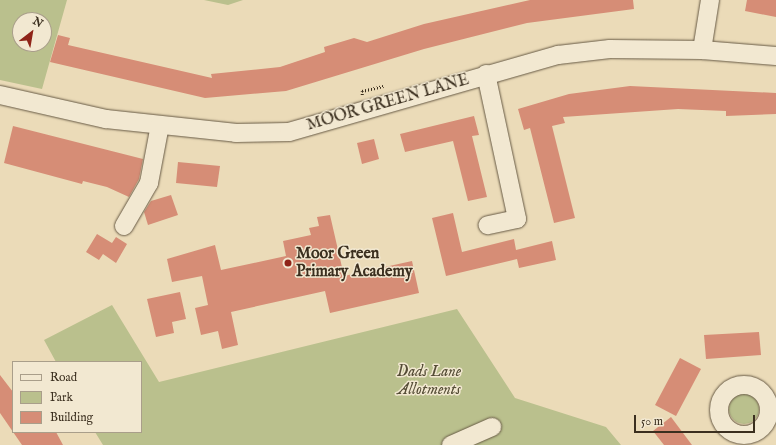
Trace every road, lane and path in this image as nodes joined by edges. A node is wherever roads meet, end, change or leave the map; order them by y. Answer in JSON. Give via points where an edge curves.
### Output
{"nodes":[{"id":1,"x":710,"y":0,"type":"edge"},
{"id":2,"x":702,"y":50,"type":"junction"},
{"id":3,"x":776,"y":56,"type":"edge"},
{"id":4,"x":486,"y":74,"type":"junction"},
{"id":5,"x":0,"y":95,"type":"edge"},
{"id":6,"x":160,"y":125,"type":"junction"},
{"id":7,"x":488,"y":225,"type":"dead end"},
{"id":8,"x":124,"y":226,"type":"dead end"},
{"id":9,"x":492,"y":427,"type":"dead end"},
{"id":10,"x":451,"y":445,"type":"edge"}],
"edges":[{"from":1,"to":2,"type":"street"},
{"from":2,"to":3,"type":"street","name":"MOOR GREEN LANE"},
{"from":2,"to":4,"type":"street","name":"MOOR GREEN LANE","via":[[610,50],[558,55]]},
{"from":4,"to":6,"type":"street","name":"MOOR GREEN LANE","via":[[362,113],[289,132],[236,133]]},
{"from":4,"to":7,"type":"street","via":[[517,219]]},
{"from":5,"to":6,"type":"street","name":"MOOR GREEN LANE","via":[[106,119]]},
{"from":6,"to":8,"type":"street","via":[[149,183]]},
{"from":9,"to":10,"type":"street"}]}
